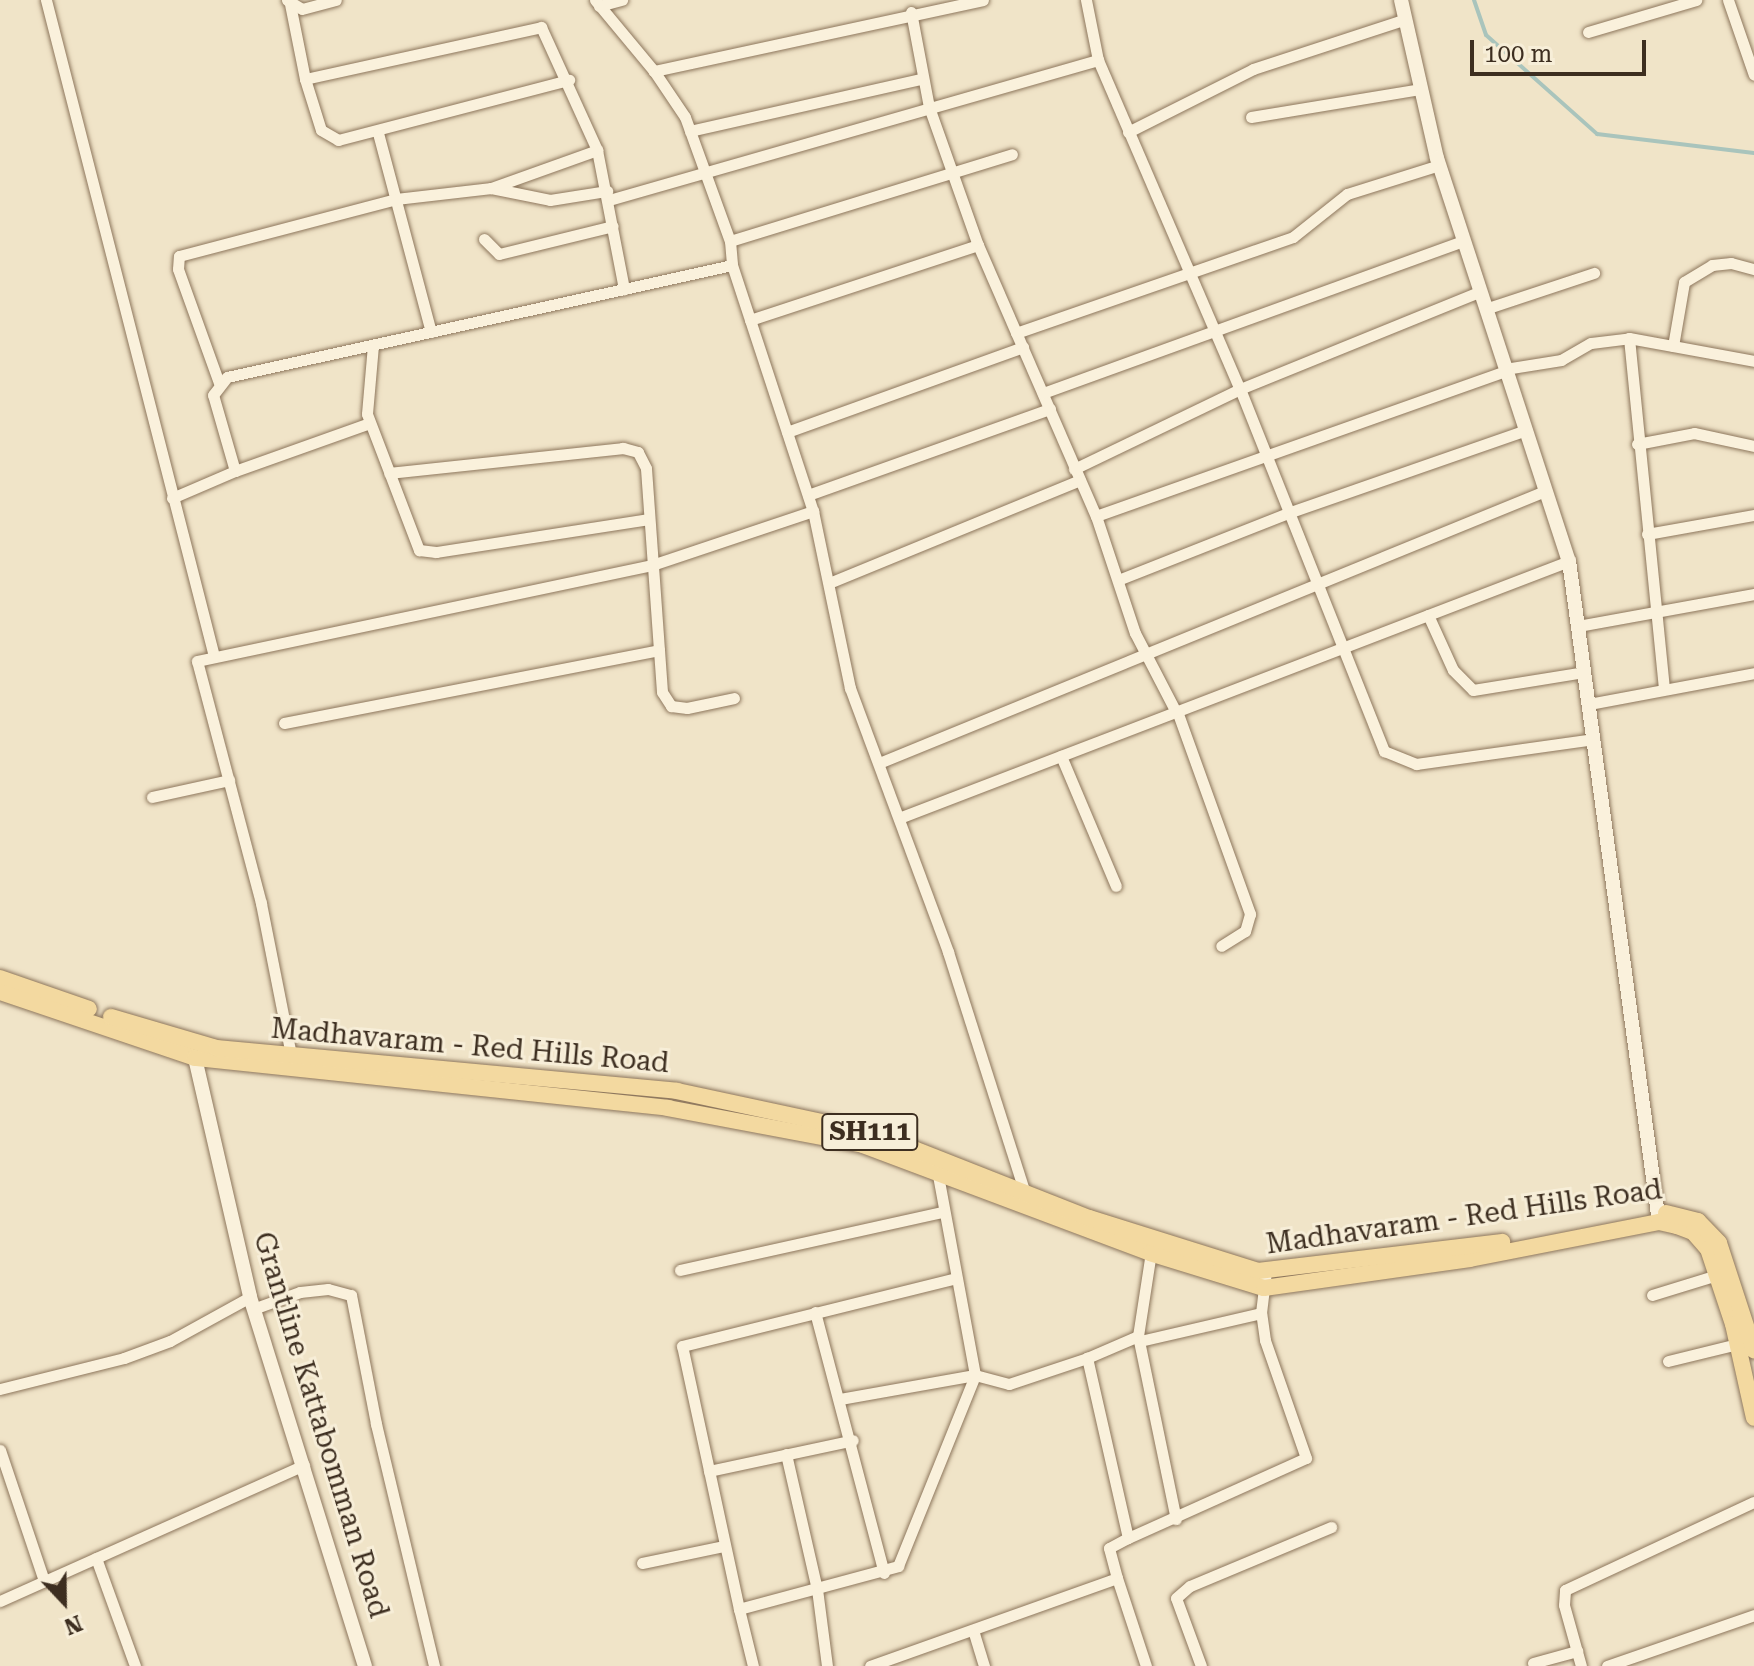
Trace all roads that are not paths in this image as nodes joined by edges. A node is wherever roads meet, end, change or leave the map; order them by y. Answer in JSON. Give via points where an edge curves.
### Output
{"nodes":[{"id":1,"x":46,"y":0,"type":"edge"},
{"id":2,"x":336,"y":0,"type":"edge"},
{"id":3,"x":622,"y":0,"type":"edge"},
{"id":4,"x":983,"y":0,"type":"edge"},
{"id":5,"x":1086,"y":0,"type":"edge"},
{"id":6,"x":1401,"y":0,"type":"edge"},
{"id":7,"x":1696,"y":0,"type":"edge"},
{"id":8,"x":1728,"y":0,"type":"edge"},
{"id":9,"x":288,"y":2,"type":"edge"},
{"id":10,"x":597,"y":3,"type":"edge"},
{"id":11,"x":925,"y":4,"type":"edge"},
{"id":12,"x":911,"y":12,"type":"junction"},
{"id":13,"x":1406,"y":19,"type":"junction"},
{"id":14,"x":1588,"y":32,"type":"dead end"},
{"id":15,"x":1098,"y":60,"type":"junction"},
{"id":16,"x":654,"y":71,"type":"junction"},
{"id":17,"x":1754,"y":75,"type":"edge"},
{"id":18,"x":305,"y":79,"type":"junction"},
{"id":19,"x":921,"y":79,"type":"junction"},
{"id":20,"x":569,"y":80,"type":"junction"},
{"id":21,"x":1420,"y":89,"type":"junction"},
{"id":22,"x":929,"y":107,"type":"junction"},
{"id":23,"x":1251,"y":117,"type":"dead end"},
{"id":24,"x":690,"y":131,"type":"junction"},
{"id":25,"x":1128,"y":132,"type":"junction"},
{"id":26,"x":378,"y":133,"type":"junction"},
{"id":27,"x":597,"y":150,"type":"junction"},
{"id":28,"x":1012,"y":154,"type":"dead end"},
{"id":29,"x":1439,"y":165,"type":"junction"},
{"id":30,"x":706,"y":169,"type":"junction"},
{"id":31,"x":953,"y":170,"type":"junction"},
{"id":32,"x":491,"y":188,"type":"junction"},
{"id":33,"x":608,"y":196,"type":"junction"},
{"id":34,"x":396,"y":199,"type":"junction"},
{"id":35,"x":613,"y":226,"type":"junction"},
{"id":36,"x":484,"y":239,"type":"dead end"},
{"id":37,"x":730,"y":241,"type":"junction"},
{"id":38,"x":1463,"y":241,"type":"junction"},
{"id":39,"x":978,"y":245,"type":"junction"},
{"id":40,"x":732,"y":265,"type":"junction"},
{"id":41,"x":1754,"y":269,"type":"edge"},
{"id":42,"x":1594,"y":273,"type":"dead end"},
{"id":43,"x":1188,"y":275,"type":"junction"},
{"id":44,"x":624,"y":289,"type":"junction"},
{"id":45,"x":1479,"y":292,"type":"junction"},
{"id":46,"x":1485,"y":309,"type":"junction"},
{"id":47,"x":750,"y":320,"type":"junction"},
{"id":48,"x":431,"y":332,"type":"junction"},
{"id":49,"x":1211,"y":332,"type":"junction"},
{"id":50,"x":1016,"y":333,"type":"junction"},
{"id":51,"x":1629,"y":338,"type":"junction"},
{"id":52,"x":373,"y":345,"type":"junction"},
{"id":53,"x":1673,"y":346,"type":"junction"},
{"id":54,"x":1023,"y":347,"type":"junction"},
{"id":55,"x":1754,"y":361,"type":"edge"},
{"id":56,"x":1505,"y":370,"type":"junction"},
{"id":57,"x":219,"y":383,"type":"junction"},
{"id":58,"x":1240,"y":389,"type":"junction"},
{"id":59,"x":1043,"y":393,"type":"junction"},
{"id":60,"x":1050,"y":409,"type":"junction"},
{"id":61,"x":370,"y":423,"type":"junction"},
{"id":62,"x":1523,"y":431,"type":"junction"},
{"id":63,"x":787,"y":432,"type":"junction"},
{"id":64,"x":1637,"y":444,"type":"junction"},
{"id":65,"x":1754,"y":446,"type":"edge"},
{"id":66,"x":1266,"y":454,"type":"junction"},
{"id":67,"x":1074,"y":469,"type":"junction"},
{"id":68,"x":235,"y":471,"type":"junction"},
{"id":69,"x":389,"y":473,"type":"junction"},
{"id":70,"x":1080,"y":480,"type":"junction"},
{"id":71,"x":1545,"y":491,"type":"junction"},
{"id":72,"x":808,"y":495,"type":"junction"},
{"id":73,"x":172,"y":498,"type":"junction"},
{"id":74,"x":813,"y":511,"type":"junction"},
{"id":75,"x":1288,"y":513,"type":"junction"},
{"id":76,"x":1754,"y":515,"type":"edge"},
{"id":77,"x":1096,"y":516,"type":"junction"},
{"id":78,"x":648,"y":519,"type":"junction"},
{"id":79,"x":1647,"y":534,"type":"junction"},
{"id":80,"x":1569,"y":561,"type":"junction"},
{"id":81,"x":652,"y":565,"type":"junction"},
{"id":82,"x":1118,"y":580,"type":"junction"},
{"id":83,"x":1315,"y":581,"type":"junction"},
{"id":84,"x":829,"y":583,"type":"junction"},
{"id":85,"x":1754,"y":594,"type":"edge"},
{"id":86,"x":1655,"y":610,"type":"junction"},
{"id":87,"x":1428,"y":615,"type":"junction"},
{"id":88,"x":1578,"y":626,"type":"junction"},
{"id":89,"x":1341,"y":648,"type":"junction"},
{"id":90,"x":659,"y":650,"type":"junction"},
{"id":91,"x":214,"y":656,"type":"junction"},
{"id":92,"x":1145,"y":656,"type":"junction"},
{"id":93,"x":1584,"y":672,"type":"junction"},
{"id":94,"x":1754,"y":673,"type":"edge"},
{"id":95,"x":1664,"y":689,"type":"junction"},
{"id":96,"x":734,"y":698,"type":"dead end"},
{"id":97,"x":1589,"y":704,"type":"junction"},
{"id":98,"x":1176,"y":712,"type":"junction"},
{"id":99,"x":284,"y":723,"type":"dead end"},
{"id":100,"x":1594,"y":739,"type":"junction"},
{"id":101,"x":1061,"y":756,"type":"junction"},
{"id":102,"x":879,"y":763,"type":"junction"},
{"id":103,"x":229,"y":780,"type":"junction"},
{"id":104,"x":152,"y":797,"type":"dead end"},
{"id":105,"x":899,"y":818,"type":"junction"},
{"id":106,"x":1116,"y":886,"type":"dead end"},
{"id":107,"x":1221,"y":946,"type":"dead end"},
{"id":108,"x":0,"y":978,"type":"edge"},
{"id":109,"x":0,"y":992,"type":"edge"},
{"id":110,"x":291,"y":1055,"type":"junction"},
{"id":111,"x":195,"y":1058,"type":"junction"},
{"id":112,"x":937,"y":1169,"type":"junction"},
{"id":113,"x":1024,"y":1200,"type":"junction"},
{"id":114,"x":942,"y":1212,"type":"junction"},
{"id":115,"x":1658,"y":1217,"type":"junction"},
{"id":116,"x":1152,"y":1246,"type":"junction"},
{"id":117,"x":1713,"y":1246,"type":"junction"},
{"id":118,"x":680,"y":1270,"type":"dead end"},
{"id":119,"x":1717,"y":1275,"type":"junction"},
{"id":120,"x":956,"y":1278,"type":"junction"},
{"id":121,"x":1265,"y":1280,"type":"junction"},
{"id":122,"x":1652,"y":1295,"type":"dead end"},
{"id":123,"x":251,"y":1303,"type":"junction"},
{"id":124,"x":815,"y":1312,"type":"junction"},
{"id":125,"x":1261,"y":1313,"type":"junction"},
{"id":126,"x":1744,"y":1321,"type":"edge"},
{"id":127,"x":1139,"y":1339,"type":"junction"},
{"id":128,"x":1738,"y":1344,"type":"junction"},
{"id":129,"x":1754,"y":1350,"type":"edge"},
{"id":130,"x":1087,"y":1358,"type":"junction"},
{"id":131,"x":1668,"y":1361,"type":"dead end"},
{"id":132,"x":975,"y":1375,"type":"junction"},
{"id":133,"x":0,"y":1389,"type":"edge"},
{"id":134,"x":840,"y":1399,"type":"junction"},
{"id":135,"x":1754,"y":1418,"type":"edge"},
{"id":136,"x":853,"y":1440,"type":"junction"},
{"id":137,"x":0,"y":1450,"type":"edge"},
{"id":138,"x":786,"y":1454,"type":"junction"},
{"id":139,"x":304,"y":1465,"type":"junction"},
{"id":140,"x":709,"y":1471,"type":"junction"},
{"id":141,"x":1754,"y":1502,"type":"edge"},
{"id":142,"x":1176,"y":1519,"type":"junction"},
{"id":143,"x":1331,"y":1527,"type":"dead end"},
{"id":144,"x":1128,"y":1538,"type":"junction"},
{"id":145,"x":724,"y":1546,"type":"junction"},
{"id":146,"x":96,"y":1558,"type":"junction"},
{"id":147,"x":642,"y":1563,"type":"dead end"},
{"id":148,"x":884,"y":1573,"type":"junction"},
{"id":149,"x":1117,"y":1578,"type":"junction"},
{"id":150,"x":44,"y":1581,"type":"junction"},
{"id":151,"x":817,"y":1589,"type":"junction"},
{"id":152,"x":0,"y":1601,"type":"edge"},
{"id":153,"x":739,"y":1609,"type":"junction"},
{"id":154,"x":1754,"y":1615,"type":"edge"},
{"id":155,"x":973,"y":1630,"type":"junction"},
{"id":156,"x":1577,"y":1651,"type":"junction"},
{"id":157,"x":1533,"y":1663,"type":"dead end"},
{"id":158,"x":135,"y":1666,"type":"edge"},
{"id":159,"x":365,"y":1666,"type":"edge"},
{"id":160,"x":434,"y":1666,"type":"edge"},
{"id":161,"x":753,"y":1666,"type":"edge"},
{"id":162,"x":827,"y":1666,"type":"edge"},
{"id":163,"x":870,"y":1666,"type":"edge"},
{"id":164,"x":984,"y":1666,"type":"edge"},
{"id":165,"x":1146,"y":1666,"type":"edge"},
{"id":166,"x":1201,"y":1666,"type":"edge"},
{"id":167,"x":1581,"y":1666,"type":"edge"},
{"id":168,"x":1607,"y":1666,"type":"edge"}],
"edges":[{"from":1,"to":73,"type":"street"},
{"from":2,"to":9,"type":"street","via":[[302,9]]},
{"from":3,"to":10,"type":"street"},
{"from":4,"to":11,"type":"street"},
{"from":5,"to":15,"type":"street"},
{"from":6,"to":13,"type":"street"},
{"from":7,"to":14,"type":"street"},
{"from":8,"to":17,"type":"street"},
{"from":9,"to":18,"type":"street"},
{"from":10,"to":16,"type":"street"},
{"from":11,"to":12,"type":"street"},
{"from":12,"to":16,"type":"street"},
{"from":12,"to":19,"type":"street"},
{"from":13,"to":21,"type":"street"},
{"from":13,"to":25,"type":"street","via":[[1253,69]]},
{"from":15,"to":22,"type":"street"},
{"from":15,"to":25,"type":"street"},
{"from":16,"to":24,"type":"street"},
{"from":18,"to":20,"type":"street","via":[[534,26],[547,34]]},
{"from":18,"to":26,"type":"street","via":[[324,136],[338,140]]},
{"from":19,"to":22,"type":"street"},
{"from":19,"to":24,"type":"street"},
{"from":20,"to":26,"type":"street"},
{"from":20,"to":27,"type":"street"},
{"from":21,"to":23,"type":"street"},
{"from":21,"to":29,"type":"street"},
{"from":22,"to":30,"type":"street"},
{"from":22,"to":31,"type":"street"},
{"from":24,"to":30,"type":"street"},
{"from":25,"to":43,"type":"street"},
{"from":26,"to":34,"type":"street"},
{"from":27,"to":32,"type":"street"},
{"from":27,"to":33,"type":"street"},
{"from":28,"to":31,"type":"street"},
{"from":29,"to":38,"type":"street"},
{"from":29,"to":43,"type":"street","via":[[1347,194],[1293,237]]},
{"from":30,"to":33,"type":"street"},
{"from":30,"to":37,"type":"street"},
{"from":31,"to":37,"type":"street"},
{"from":31,"to":39,"type":"street"},
{"from":32,"to":33,"type":"street","via":[[550,200]]},
{"from":32,"to":34,"type":"street"},
{"from":33,"to":35,"type":"street"},
{"from":34,"to":48,"type":"street"},
{"from":34,"to":57,"type":"street","via":[[179,256],[178,269]]},
{"from":35,"to":36,"type":"street","via":[[499,254]]},
{"from":35,"to":44,"type":"street"},
{"from":37,"to":40,"type":"street"},
{"from":38,"to":45,"type":"street"},
{"from":38,"to":49,"type":"street"},
{"from":39,"to":47,"type":"street"},
{"from":39,"to":50,"type":"street"},
{"from":40,"to":44,"type":"street"},
{"from":40,"to":47,"type":"street"},
{"from":41,"to":53,"type":"street","via":[[1712,265],[1684,282]]},
{"from":42,"to":46,"type":"street"},
{"from":43,"to":49,"type":"street"},
{"from":43,"to":50,"type":"street"},
{"from":44,"to":48,"type":"street"},
{"from":45,"to":46,"type":"street"},
{"from":45,"to":58,"type":"street"},
{"from":46,"to":56,"type":"street"},
{"from":47,"to":63,"type":"street"},
{"from":48,"to":52,"type":"street"},
{"from":49,"to":58,"type":"street"},
{"from":49,"to":59,"type":"street"},
{"from":50,"to":54,"type":"street"},
{"from":51,"to":53,"type":"street"},
{"from":51,"to":56,"type":"street","via":[[1591,343],[1561,360]]},
{"from":51,"to":64,"type":"street"},
{"from":52,"to":57,"type":"street"},
{"from":52,"to":61,"type":"street","via":[[365,400]]},
{"from":53,"to":55,"type":"street"},
{"from":54,"to":59,"type":"street"},
{"from":54,"to":63,"type":"street"},
{"from":56,"to":62,"type":"street"},
{"from":56,"to":66,"type":"street"},
{"from":57,"to":68,"type":"street","via":[[213,395]]},
{"from":58,"to":66,"type":"street"},
{"from":58,"to":67,"type":"street"},
{"from":59,"to":60,"type":"street"},
{"from":60,"to":67,"type":"street"},
{"from":60,"to":72,"type":"street"},
{"from":61,"to":68,"type":"street"},
{"from":61,"to":69,"type":"street"},
{"from":62,"to":71,"type":"street"},
{"from":62,"to":75,"type":"street"},
{"from":63,"to":72,"type":"street"},
{"from":64,"to":65,"type":"street","via":[[1694,433]]},
{"from":64,"to":79,"type":"street"},
{"from":66,"to":75,"type":"street"},
{"from":66,"to":77,"type":"street"},
{"from":67,"to":70,"type":"street"},
{"from":68,"to":73,"type":"street"},
{"from":69,"to":78,"type":"street","via":[[413,542],[426,552]]},
{"from":69,"to":78,"type":"street","via":[[632,448],[646,468]]},
{"from":70,"to":77,"type":"street"},
{"from":70,"to":84,"type":"street"},
{"from":71,"to":80,"type":"street"},
{"from":71,"to":83,"type":"street"},
{"from":72,"to":74,"type":"street"},
{"from":73,"to":91,"type":"street"},
{"from":74,"to":81,"type":"street"},
{"from":74,"to":84,"type":"street"},
{"from":75,"to":82,"type":"street"},
{"from":75,"to":83,"type":"street"},
{"from":76,"to":79,"type":"street"},
{"from":77,"to":82,"type":"street"},
{"from":78,"to":81,"type":"street"},
{"from":79,"to":86,"type":"street"},
{"from":80,"to":87,"type":"street"},
{"from":80,"to":88,"type":"street"},
{"from":81,"to":90,"type":"street"},
{"from":81,"to":91,"type":"street"},
{"from":82,"to":92,"type":"street"},
{"from":83,"to":89,"type":"street"},
{"from":83,"to":92,"type":"street"},
{"from":84,"to":102,"type":"street","via":[[850,688]]},
{"from":85,"to":86,"type":"street"},
{"from":86,"to":88,"type":"street"},
{"from":86,"to":95,"type":"street"},
{"from":87,"to":89,"type":"street"},
{"from":87,"to":93,"type":"street","via":[[1453,670],[1473,690]]},
{"from":88,"to":93,"type":"street"},
{"from":89,"to":98,"type":"street"},
{"from":89,"to":100,"type":"street","via":[[1380,745],[1402,761],[1416,764]]},
{"from":90,"to":96,"type":"street","via":[[662,692],[671,706]]},
{"from":90,"to":99,"type":"street"},
{"from":91,"to":103,"type":"street","via":[[197,661]]},
{"from":92,"to":98,"type":"street"},
{"from":92,"to":102,"type":"street"},
{"from":93,"to":97,"type":"street"},
{"from":94,"to":95,"type":"street"},
{"from":95,"to":97,"type":"street"},
{"from":97,"to":100,"type":"street"},
{"from":98,"to":101,"type":"street"},
{"from":98,"to":107,"type":"street","via":[[1250,914],[1245,931]]},
{"from":100,"to":115,"type":"street"},
{"from":101,"to":105,"type":"street"},
{"from":101,"to":106,"type":"street"},
{"from":102,"to":105,"type":"street"},
{"from":103,"to":104,"type":"street"},
{"from":103,"to":110,"type":"street","via":[[261,903]]},
{"from":105,"to":113,"type":"street"},
{"from":108,"to":110,"type":"main road","name":"Madhavaram - Red Hills Road","number":"SH111","via":[[152,1032],[216,1048]]},
{"from":109,"to":111,"type":"main road","name":"Madhavaram - Red Hills Road","number":"SH111"},
{"from":110,"to":113,"type":"main road","name":"Madhavaram - Red Hills Road","number":"SH111","via":[[677,1091],[873,1133]]},
{"from":111,"to":112,"type":"main road","name":"Madhavaram - Red Hills Road","number":"SH111","via":[[668,1108],[863,1145]]},
{"from":111,"to":123,"type":"street","name":"Grantline Kattabomman Road"},
{"from":112,"to":113,"type":"main road","name":"Madhavaram - Red Hills Road","number":"SH111"},
{"from":112,"to":114,"type":"street"},
{"from":113,"to":116,"type":"main road","name":"Madhavaram - Red Hills Road","number":"SH111"},
{"from":114,"to":118,"type":"street"},
{"from":114,"to":120,"type":"street"},
{"from":115,"to":117,"type":"main road","name":"Madhavaram - Red Hills Road"},
{"from":115,"to":121,"type":"main road","name":"Madhavaram - Red Hills Road","number":"SH111","via":[[1492,1249]]},
{"from":116,"to":121,"type":"main road","name":"Madhavaram - Red Hills Road","number":"SH111"},
{"from":116,"to":127,"type":"street"},
{"from":117,"to":119,"type":"main road"},
{"from":117,"to":126,"type":"main road"},
{"from":119,"to":122,"type":"street"},
{"from":119,"to":126,"type":"main road"},
{"from":120,"to":124,"type":"street"},
{"from":120,"to":132,"type":"street"},
{"from":121,"to":125,"type":"street"},
{"from":123,"to":133,"type":"street","via":[[147,1350]]},
{"from":123,"to":139,"type":"street","name":"Grantline Kattabomman Road"},
{"from":123,"to":160,"type":"street","via":[[328,1289],[351,1295]]},
{"from":124,"to":134,"type":"street"},
{"from":124,"to":140,"type":"street","via":[[682,1346]]},
{"from":125,"to":127,"type":"street"},
{"from":125,"to":142,"type":"street","via":[[1274,1372],[1307,1455],[1292,1469]]},
{"from":126,"to":128,"type":"main road"},
{"from":126,"to":129,"type":"main road"},
{"from":127,"to":130,"type":"street"},
{"from":127,"to":142,"type":"street"},
{"from":128,"to":131,"type":"street"},
{"from":128,"to":135,"type":"main road"},
{"from":130,"to":132,"type":"street","via":[[1009,1384]]},
{"from":130,"to":144,"type":"street"},
{"from":132,"to":134,"type":"street"},
{"from":132,"to":148,"type":"street","via":[[898,1566]]},
{"from":134,"to":136,"type":"street"},
{"from":136,"to":138,"type":"street"},
{"from":136,"to":148,"type":"street"},
{"from":137,"to":150,"type":"street"},
{"from":138,"to":140,"type":"street"},
{"from":138,"to":151,"type":"street"},
{"from":139,"to":146,"type":"street"},
{"from":139,"to":159,"type":"street","name":"Grantline Kattabomman Road"},
{"from":140,"to":145,"type":"street"},
{"from":141,"to":156,"type":"street","via":[[1571,1585],[1563,1596]]},
{"from":142,"to":144,"type":"street"},
{"from":143,"to":166,"type":"street","via":[[1190,1586],[1176,1598]]},
{"from":144,"to":149,"type":"street","via":[[1109,1548]]},
{"from":145,"to":147,"type":"street"},
{"from":145,"to":153,"type":"street"},
{"from":146,"to":150,"type":"street"},
{"from":146,"to":158,"type":"street"},
{"from":148,"to":151,"type":"street"},
{"from":149,"to":155,"type":"street"},
{"from":149,"to":165,"type":"street"},
{"from":150,"to":152,"type":"street"},
{"from":151,"to":153,"type":"street"},
{"from":151,"to":162,"type":"street"},
{"from":153,"to":161,"type":"street"},
{"from":154,"to":168,"type":"street"},
{"from":155,"to":163,"type":"street"},
{"from":155,"to":164,"type":"street"},
{"from":156,"to":157,"type":"street"},
{"from":156,"to":167,"type":"street"}]}
